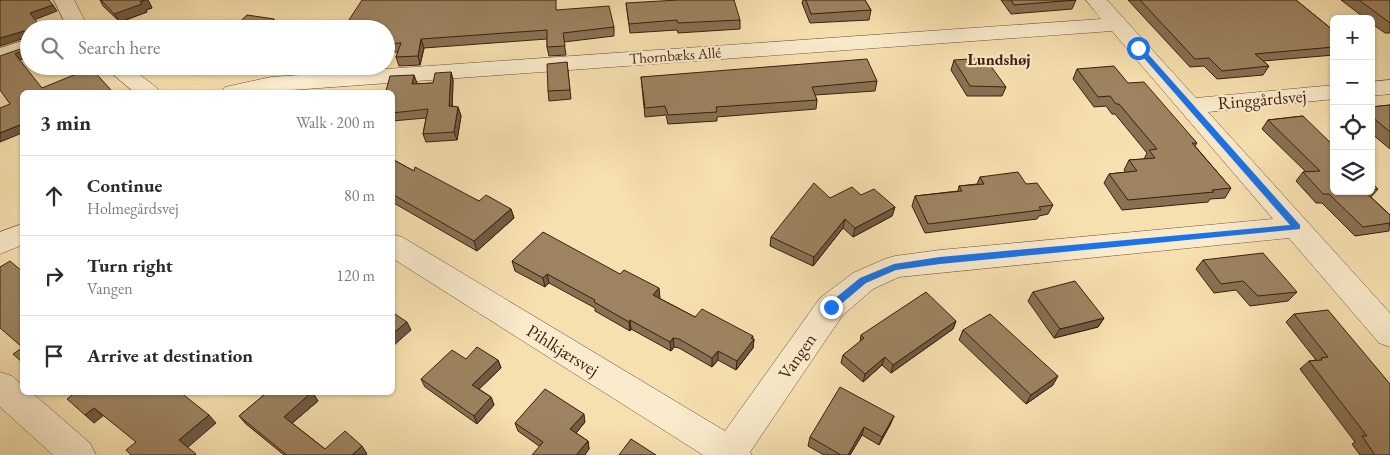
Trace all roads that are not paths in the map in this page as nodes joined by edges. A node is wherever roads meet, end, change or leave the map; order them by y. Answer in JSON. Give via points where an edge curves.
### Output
{"nodes":[{"id":1,"x":64,"y":0,"type":"edge"},
{"id":2,"x":1096,"y":0,"type":"edge"},
{"id":3,"x":73,"y":20,"type":"edge"},
{"id":4,"x":1117,"y":24,"type":"junction"},
{"id":5,"x":20,"y":48,"type":"edge"},
{"id":6,"x":0,"y":56,"type":"edge"},
{"id":7,"x":126,"y":75,"type":"edge"},
{"id":8,"x":1390,"y":87,"type":"edge"},
{"id":9,"x":1375,"y":89,"type":"edge"},
{"id":10,"x":145,"y":90,"type":"edge"},
{"id":11,"x":242,"y":90,"type":"edge"},
{"id":12,"x":1330,"y":92,"type":"edge"},
{"id":13,"x":1190,"y":106,"type":"junction"},
{"id":14,"x":1297,"y":227,"type":"junction"},
{"id":15,"x":395,"y":246,"type":"edge"},
{"id":16,"x":1390,"y":334,"type":"edge"},
{"id":17,"x":0,"y":386,"type":"edge"},
{"id":18,"x":67,"y":452,"type":"edge"},
{"id":19,"x":730,"y":454,"type":"edge"}],
"edges":[{"from":1,"to":3,"type":"street"},
{"from":2,"to":4,"type":"street"},
{"from":4,"to":11,"type":"street","name":"Thornbæks Allé","via":[[271,84]]},
{"from":4,"to":13,"type":"street"},
{"from":5,"to":6,"type":"street"},
{"from":7,"to":10,"type":"street"},
{"from":8,"to":9,"type":"street"},
{"from":12,"to":13,"type":"street","name":"Ringgårdsvej"},
{"from":13,"to":14,"type":"street"},
{"from":14,"to":16,"type":"street"},
{"from":14,"to":19,"type":"street","name":"Vangen","via":[[894,267],[863,281],[831,307]]},
{"from":15,"to":19,"type":"street","name":"Pihlkjærsvej"},
{"from":17,"to":18,"type":"street"}]}
